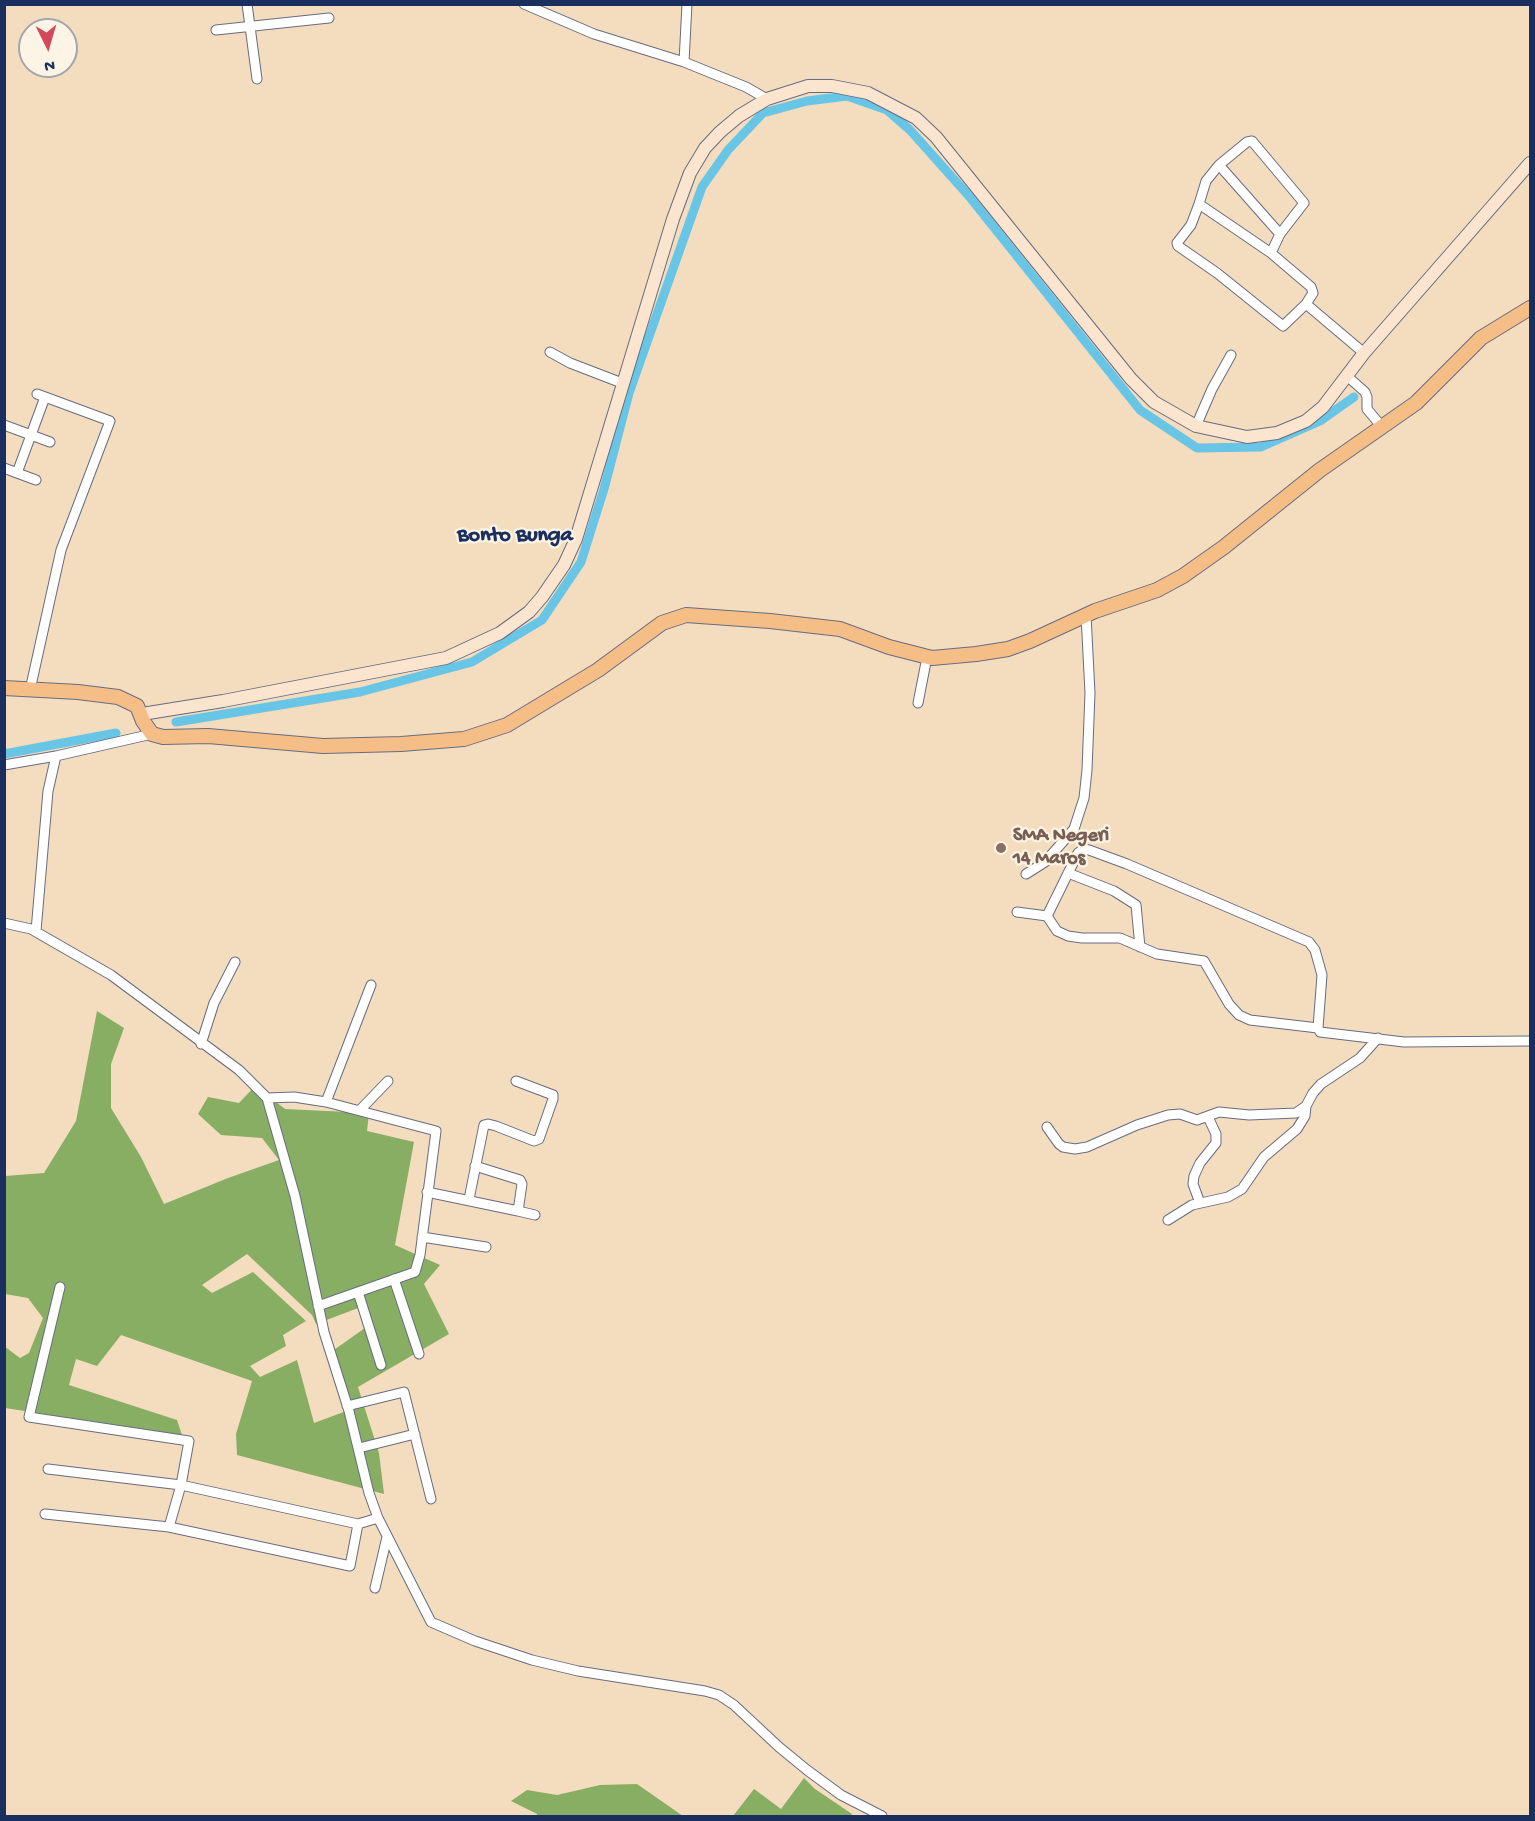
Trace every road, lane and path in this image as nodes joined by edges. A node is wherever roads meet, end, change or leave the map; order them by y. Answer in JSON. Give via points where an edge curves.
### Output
{"nodes":[{"id":1,"x":248,"y":4,"type":"edge"},
{"id":2,"x":524,"y":4,"type":"edge"},
{"id":3,"x":687,"y":4,"type":"edge"},
{"id":4,"x":329,"y":18,"type":"dead end"},
{"id":5,"x":250,"y":26,"type":"junction"},
{"id":6,"x":216,"y":30,"type":"dead end"},
{"id":7,"x":684,"y":62,"type":"junction"},
{"id":8,"x":257,"y":79,"type":"dead end"},
{"id":9,"x":767,"y":99,"type":"junction"},
{"id":10,"x":1530,"y":163,"type":"edge"},
{"id":11,"x":1219,"y":165,"type":"junction"},
{"id":12,"x":1199,"y":204,"type":"junction"},
{"id":13,"x":1280,"y":234,"type":"junction"},
{"id":14,"x":1271,"y":253,"type":"junction"},
{"id":15,"x":1306,"y":304,"type":"junction"},
{"id":16,"x":1530,"y":308,"type":"edge"},
{"id":17,"x":550,"y":352,"type":"dead end"},
{"id":18,"x":1364,"y":353,"type":"junction"},
{"id":19,"x":1231,"y":355,"type":"dead end"},
{"id":20,"x":1351,"y":380,"type":"junction"},
{"id":21,"x":622,"y":383,"type":"junction"},
{"id":22,"x":4,"y":425,"type":"edge"},
{"id":23,"x":1196,"y":426,"type":"junction"},
{"id":24,"x":1382,"y":427,"type":"junction"},
{"id":25,"x":31,"y":435,"type":"junction"},
{"id":26,"x":50,"y":442,"type":"dead end"},
{"id":27,"x":4,"y":468,"type":"edge"},
{"id":28,"x":17,"y":472,"type":"junction"},
{"id":29,"x":36,"y":480,"type":"dead end"},
{"id":30,"x":1086,"y":615,"type":"junction"},
{"id":31,"x":927,"y":657,"type":"junction"},
{"id":32,"x":4,"y":688,"type":"edge"},
{"id":33,"x":30,"y":690,"type":"junction"},
{"id":34,"x":918,"y":703,"type":"dead end"},
{"id":35,"x":142,"y":714,"type":"junction"},
{"id":36,"x":152,"y":734,"type":"junction"},
{"id":37,"x":56,"y":756,"type":"junction"},
{"id":38,"x":4,"y":765,"type":"edge"},
{"id":39,"x":1068,"y":873,"type":"junction"},
{"id":40,"x":1026,"y":874,"type":"dead end"},
{"id":41,"x":1017,"y":912,"type":"dead end"},
{"id":42,"x":1047,"y":916,"type":"junction"},
{"id":43,"x":4,"y":923,"type":"edge"},
{"id":44,"x":36,"y":931,"type":"junction"},
{"id":45,"x":1140,"y":947,"type":"junction"},
{"id":46,"x":235,"y":962,"type":"dead end"},
{"id":47,"x":371,"y":985,"type":"dead end"},
{"id":48,"x":1318,"y":1028,"type":"junction"},
{"id":49,"x":1378,"y":1038,"type":"junction"},
{"id":50,"x":1530,"y":1041,"type":"edge"},
{"id":51,"x":201,"y":1044,"type":"junction"},
{"id":52,"x":388,"y":1081,"type":"dead end"},
{"id":53,"x":516,"y":1082,"type":"dead end"},
{"id":54,"x":267,"y":1098,"type":"junction"},
{"id":55,"x":327,"y":1102,"type":"junction"},
{"id":56,"x":1306,"y":1106,"type":"junction"},
{"id":57,"x":360,"y":1110,"type":"junction"},
{"id":58,"x":1208,"y":1117,"type":"junction"},
{"id":59,"x":1047,"y":1127,"type":"dead end"},
{"id":60,"x":475,"y":1166,"type":"junction"},
{"id":61,"x":428,"y":1192,"type":"junction"},
{"id":62,"x":469,"y":1199,"type":"junction"},
{"id":63,"x":1200,"y":1203,"type":"junction"},
{"id":64,"x":518,"y":1211,"type":"junction"},
{"id":65,"x":535,"y":1215,"type":"dead end"},
{"id":66,"x":1168,"y":1220,"type":"dead end"},
{"id":67,"x":423,"y":1237,"type":"junction"},
{"id":68,"x":486,"y":1247,"type":"dead end"},
{"id":69,"x":394,"y":1279,"type":"junction"},
{"id":70,"x":60,"y":1287,"type":"dead end"},
{"id":71,"x":358,"y":1292,"type":"junction"},
{"id":72,"x":318,"y":1306,"type":"junction"},
{"id":73,"x":419,"y":1354,"type":"dead end"},
{"id":74,"x":381,"y":1365,"type":"dead end"},
{"id":75,"x":347,"y":1406,"type":"junction"},
{"id":76,"x":415,"y":1434,"type":"junction"},
{"id":77,"x":358,"y":1448,"type":"junction"},
{"id":78,"x":48,"y":1469,"type":"dead end"},
{"id":79,"x":181,"y":1485,"type":"junction"},
{"id":80,"x":431,"y":1499,"type":"dead end"},
{"id":81,"x":45,"y":1514,"type":"dead end"},
{"id":82,"x":378,"y":1518,"type":"junction"},
{"id":83,"x":358,"y":1524,"type":"junction"},
{"id":84,"x":169,"y":1527,"type":"junction"},
{"id":85,"x":387,"y":1537,"type":"junction"},
{"id":86,"x":375,"y":1588,"type":"dead end"},
{"id":87,"x":882,"y":1816,"type":"edge"}],
"edges":[{"from":1,"to":5,"type":"street"},
{"from":2,"to":7,"type":"street","via":[[594,34]]},
{"from":3,"to":7,"type":"street"},
{"from":4,"to":5,"type":"street"},
{"from":5,"to":6,"type":"street"},
{"from":5,"to":8,"type":"street"},
{"from":7,"to":9,"type":"street"},
{"from":9,"to":21,"type":"street","via":[[720,132],[690,173]]},
{"from":9,"to":23,"type":"street","via":[[808,86],[832,86],[868,93],[916,118],[936,137],[1138,387],[1163,409]]},
{"from":10,"to":18,"type":"street"},
{"from":11,"to":12,"type":"street","via":[[1206,181]]},
{"from":11,"to":13,"type":"street"},
{"from":11,"to":13,"type":"street","via":[[1247,142],[1254,142],[1304,203]]},
{"from":12,"to":14,"type":"street"},
{"from":12,"to":15,"type":"street","via":[[1178,246],[1283,326]]},
{"from":13,"to":14,"type":"street"},
{"from":14,"to":15,"type":"street","via":[[1312,288]]},
{"from":15,"to":18,"type":"street"},
{"from":16,"to":24,"type":"main road","via":[[1481,338],[1416,403]]},
{"from":17,"to":21,"type":"street"},
{"from":18,"to":20,"type":"street"},
{"from":19,"to":23,"type":"street"},
{"from":20,"to":23,"type":"street","via":[[1317,413],[1277,433],[1247,437]]},
{"from":20,"to":24,"type":"street","via":[[1365,392],[1367,409]]},
{"from":21,"to":35,"type":"street","via":[[570,554],[542,597],[514,624],[447,658]]},
{"from":22,"to":25,"type":"street"},
{"from":24,"to":30,"type":"main road","via":[[1183,576],[1157,590]]},
{"from":25,"to":26,"type":"street"},
{"from":25,"to":28,"type":"street"},
{"from":25,"to":33,"type":"street","via":[[41,396],[110,421],[61,550]]},
{"from":27,"to":28,"type":"street"},
{"from":28,"to":29,"type":"street"},
{"from":30,"to":31,"type":"main road","via":[[1008,648]]},
{"from":30,"to":40,"type":"street","via":[[1090,693],[1084,798],[1074,829],[1041,865]]},
{"from":31,"to":34,"type":"street"},
{"from":31,"to":36,"type":"main road","via":[[840,629],[693,614],[662,623],[557,695],[507,725],[473,738],[323,746],[208,736],[163,738]]},
{"from":32,"to":33,"type":"main road"},
{"from":33,"to":35,"type":"main road","via":[[111,696],[137,706]]},
{"from":35,"to":36,"type":"main road"},
{"from":36,"to":37,"type":"street"},
{"from":37,"to":38,"type":"street"},
{"from":37,"to":44,"type":"street","via":[[48,790]]},
{"from":39,"to":42,"type":"street"},
{"from":39,"to":45,"type":"street","via":[[1136,904]]},
{"from":39,"to":48,"type":"street","via":[[1078,853],[1089,850],[1309,942],[1322,975]]},
{"from":41,"to":42,"type":"street"},
{"from":42,"to":45,"type":"street","via":[[1060,933],[1082,938],[1120,938]]},
{"from":43,"to":44,"type":"street"},
{"from":44,"to":51,"type":"street","via":[[111,975]]},
{"from":45,"to":48,"type":"street","via":[[1157,954],[1204,961],[1229,1004],[1245,1018]]},
{"from":46,"to":51,"type":"street","via":[[214,1003]]},
{"from":47,"to":55,"type":"street"},
{"from":48,"to":49,"type":"street","via":[[1320,1032]]},
{"from":49,"to":50,"type":"street","via":[[1421,1042]]},
{"from":49,"to":56,"type":"street","via":[[1360,1058],[1321,1084]]},
{"from":51,"to":54,"type":"street","via":[[239,1070]]},
{"from":52,"to":57,"type":"street"},
{"from":53,"to":60,"type":"street","via":[[553,1095],[539,1139],[534,1141],[486,1124]]},
{"from":54,"to":55,"type":"street","via":[[294,1096]]},
{"from":54,"to":72,"type":"street","via":[[295,1196]]},
{"from":55,"to":57,"type":"street"},
{"from":56,"to":58,"type":"street","via":[[1288,1115],[1219,1112]]},
{"from":56,"to":63,"type":"street","via":[[1297,1129],[1264,1157],[1242,1189],[1228,1197]]},
{"from":57,"to":61,"type":"street","via":[[436,1131]]},
{"from":58,"to":59,"type":"street","via":[[1197,1120],[1180,1114],[1168,1115],[1075,1149],[1059,1144]]},
{"from":58,"to":63,"type":"street","via":[[1216,1143],[1194,1176]]},
{"from":60,"to":62,"type":"street"},
{"from":60,"to":64,"type":"street","via":[[520,1180]]},
{"from":61,"to":62,"type":"street"},
{"from":61,"to":67,"type":"street"},
{"from":62,"to":64,"type":"street"},
{"from":63,"to":66,"type":"street"},
{"from":64,"to":65,"type":"street"},
{"from":67,"to":68,"type":"street"},
{"from":67,"to":69,"type":"street","via":[[416,1272]]},
{"from":69,"to":71,"type":"street"},
{"from":69,"to":73,"type":"street"},
{"from":70,"to":79,"type":"street","via":[[29,1417],[189,1441]]},
{"from":71,"to":72,"type":"street"},
{"from":71,"to":74,"type":"street"},
{"from":72,"to":75,"type":"street"},
{"from":75,"to":76,"type":"street","via":[[404,1392]]},
{"from":75,"to":77,"type":"street"},
{"from":76,"to":77,"type":"street"},
{"from":76,"to":80,"type":"street"},
{"from":77,"to":82,"type":"street"},
{"from":78,"to":79,"type":"street"},
{"from":79,"to":83,"type":"street"},
{"from":79,"to":84,"type":"street"},
{"from":81,"to":84,"type":"street"},
{"from":82,"to":83,"type":"street"},
{"from":82,"to":85,"type":"street"},
{"from":83,"to":84,"type":"street","via":[[350,1566]]},
{"from":85,"to":86,"type":"street"},
{"from":85,"to":87,"type":"street","via":[[428,1618],[436,1625],[532,1660],[718,1695],[807,1770],[841,1795]]}]}
